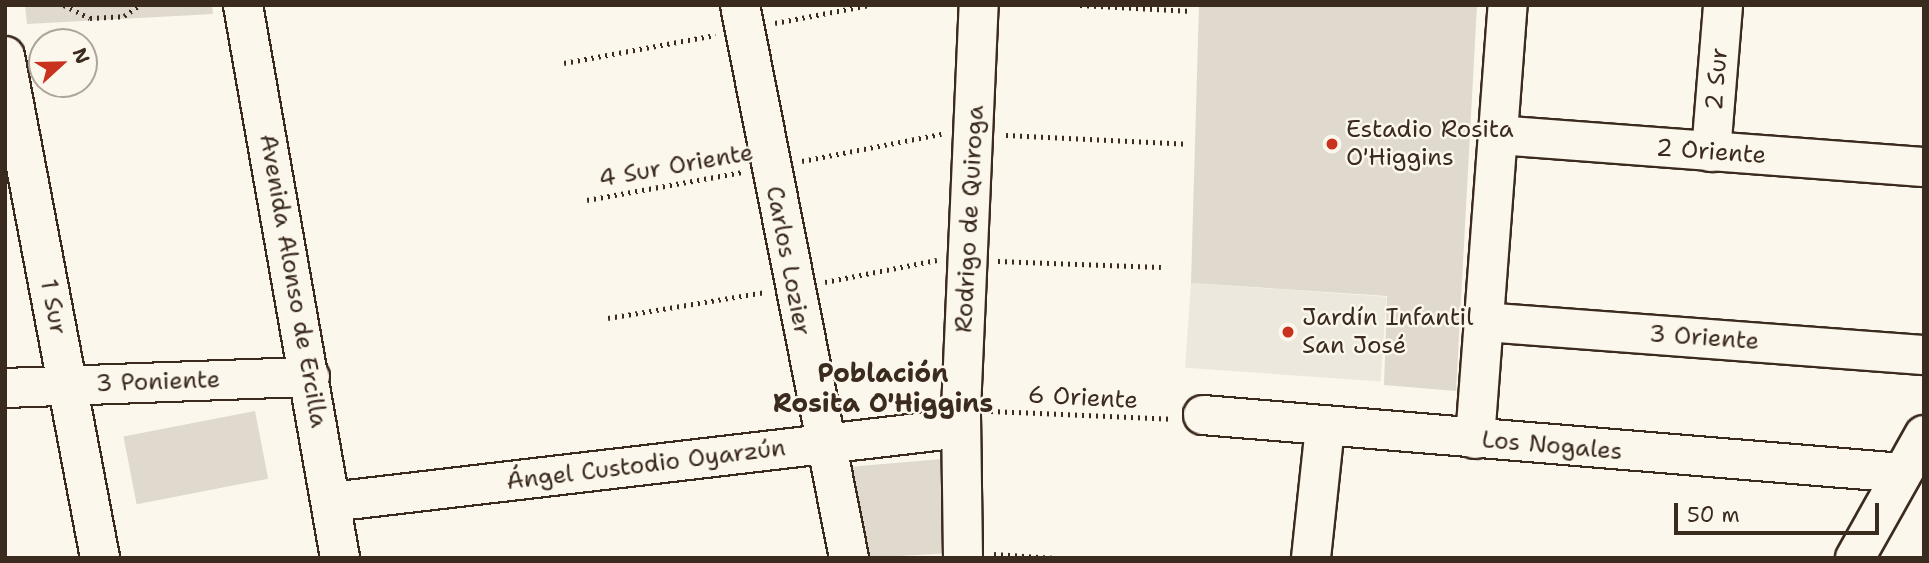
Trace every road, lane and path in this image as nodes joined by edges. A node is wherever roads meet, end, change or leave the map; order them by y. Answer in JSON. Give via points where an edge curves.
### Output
{"nodes":[{"id":1,"x":64,"y":5,"type":"edge"},
{"id":2,"x":140,"y":5,"type":"edge"},
{"id":3,"x":243,"y":5,"type":"edge"},
{"id":4,"x":869,"y":5,"type":"edge"},
{"id":5,"x":979,"y":5,"type":"edge"},
{"id":6,"x":1080,"y":5,"type":"edge"},
{"id":7,"x":1508,"y":5,"type":"edge"},
{"id":8,"x":1724,"y":5,"type":"edge"},
{"id":9,"x":1192,"y":11,"type":"dead end"},
{"id":10,"x":742,"y":17,"type":"edge"},
{"id":11,"x":5,"y":56,"type":"edge"},
{"id":12,"x":565,"y":63,"type":"dead end"},
{"id":13,"x":1498,"y":135,"type":"junction"},
{"id":14,"x":1711,"y":152,"type":"junction"},
{"id":15,"x":770,"y":167,"type":"junction"},
{"id":16,"x":1924,"y":167,"type":"edge"},
{"id":17,"x":587,"y":200,"type":"dead end"},
{"id":18,"x":793,"y":288,"type":"junction"},
{"id":19,"x":608,"y":318,"type":"dead end"},
{"id":20,"x":1484,"y":322,"type":"junction"},
{"id":21,"x":1924,"y":355,"type":"edge"},
{"id":22,"x":310,"y":377,"type":"junction"},
{"id":23,"x":68,"y":386,"type":"junction"},
{"id":24,"x":5,"y":388,"type":"edge"},
{"id":25,"x":1203,"y":415,"type":"joint"},
{"id":26,"x":961,"y":419,"type":"junction"},
{"id":27,"x":1325,"y":426,"type":"junction"},
{"id":28,"x":1924,"y":435,"type":"edge"},
{"id":29,"x":1475,"y":439,"type":"junction"},
{"id":30,"x":822,"y":444,"type":"junction"},
{"id":31,"x":1902,"y":473,"type":"junction"},
{"id":32,"x":331,"y":502,"type":"junction"},
{"id":33,"x":963,"y":555,"type":"edge"},
{"id":34,"x":100,"y":558,"type":"edge"},
{"id":35,"x":340,"y":558,"type":"edge"},
{"id":36,"x":849,"y":558,"type":"edge"},
{"id":37,"x":1056,"y":558,"type":"edge"},
{"id":38,"x":1311,"y":558,"type":"edge"},
{"id":39,"x":1855,"y":558,"type":"edge"}],
"edges":[{"from":1,"to":2,"type":"path","via":[[90,18],[124,16]]},
{"from":3,"to":22,"type":"street","name":"Avenida Alonso de Ercilla"},
{"from":4,"to":10,"type":"path"},
{"from":5,"to":26,"type":"street","name":"Rodrigo de Quiroga"},
{"from":6,"to":9,"type":"path"},
{"from":7,"to":13,"type":"street"},
{"from":8,"to":14,"type":"street","name":"2 Sur"},
{"from":10,"to":12,"type":"path"},
{"from":10,"to":15,"type":"street","name":"Carlos Lozier"},
{"from":11,"to":23,"type":"street","name":"1 Sur"},
{"from":13,"to":14,"type":"street","name":"2 Oriente"},
{"from":13,"to":20,"type":"street"},
{"from":14,"to":16,"type":"street","name":"2 Oriente"},
{"from":15,"to":17,"type":"path","name":"4 Sur Oriente"},
{"from":15,"to":18,"type":"street","name":"Carlos Lozier"},
{"from":18,"to":19,"type":"path"},
{"from":18,"to":30,"type":"street","name":"Carlos Lozier"},
{"from":20,"to":21,"type":"street","name":"3 Oriente"},
{"from":20,"to":29,"type":"street"},
{"from":22,"to":23,"type":"street","name":"3 Poniente"},
{"from":22,"to":32,"type":"street","name":"Avenida Alonso de Ercilla"},
{"from":23,"to":24,"type":"street","name":"3 Poniente"},
{"from":23,"to":34,"type":"street","name":"1 Sur"},
{"from":25,"to":26,"type":"path","name":"6 Oriente","via":[[1183,420]]},
{"from":25,"to":27,"type":"street","name":"Los Nogales"},
{"from":26,"to":30,"type":"street","name":"Ángel Custodio Oyarzún"},
{"from":26,"to":33,"type":"street","name":"Rodrigo de Quiroga"},
{"from":27,"to":29,"type":"street","name":"Los Nogales"},
{"from":27,"to":38,"type":"street"},
{"from":28,"to":31,"type":"street"},
{"from":29,"to":31,"type":"street","name":"Los Nogales"},
{"from":30,"to":32,"type":"street","name":"Ángel Custodio Oyarzún"},
{"from":30,"to":36,"type":"street","name":"Carlos Lozier"},
{"from":31,"to":39,"type":"street"},
{"from":32,"to":35,"type":"street","name":"Avenida Alonso de Ercilla"},
{"from":33,"to":37,"type":"path"}]}
